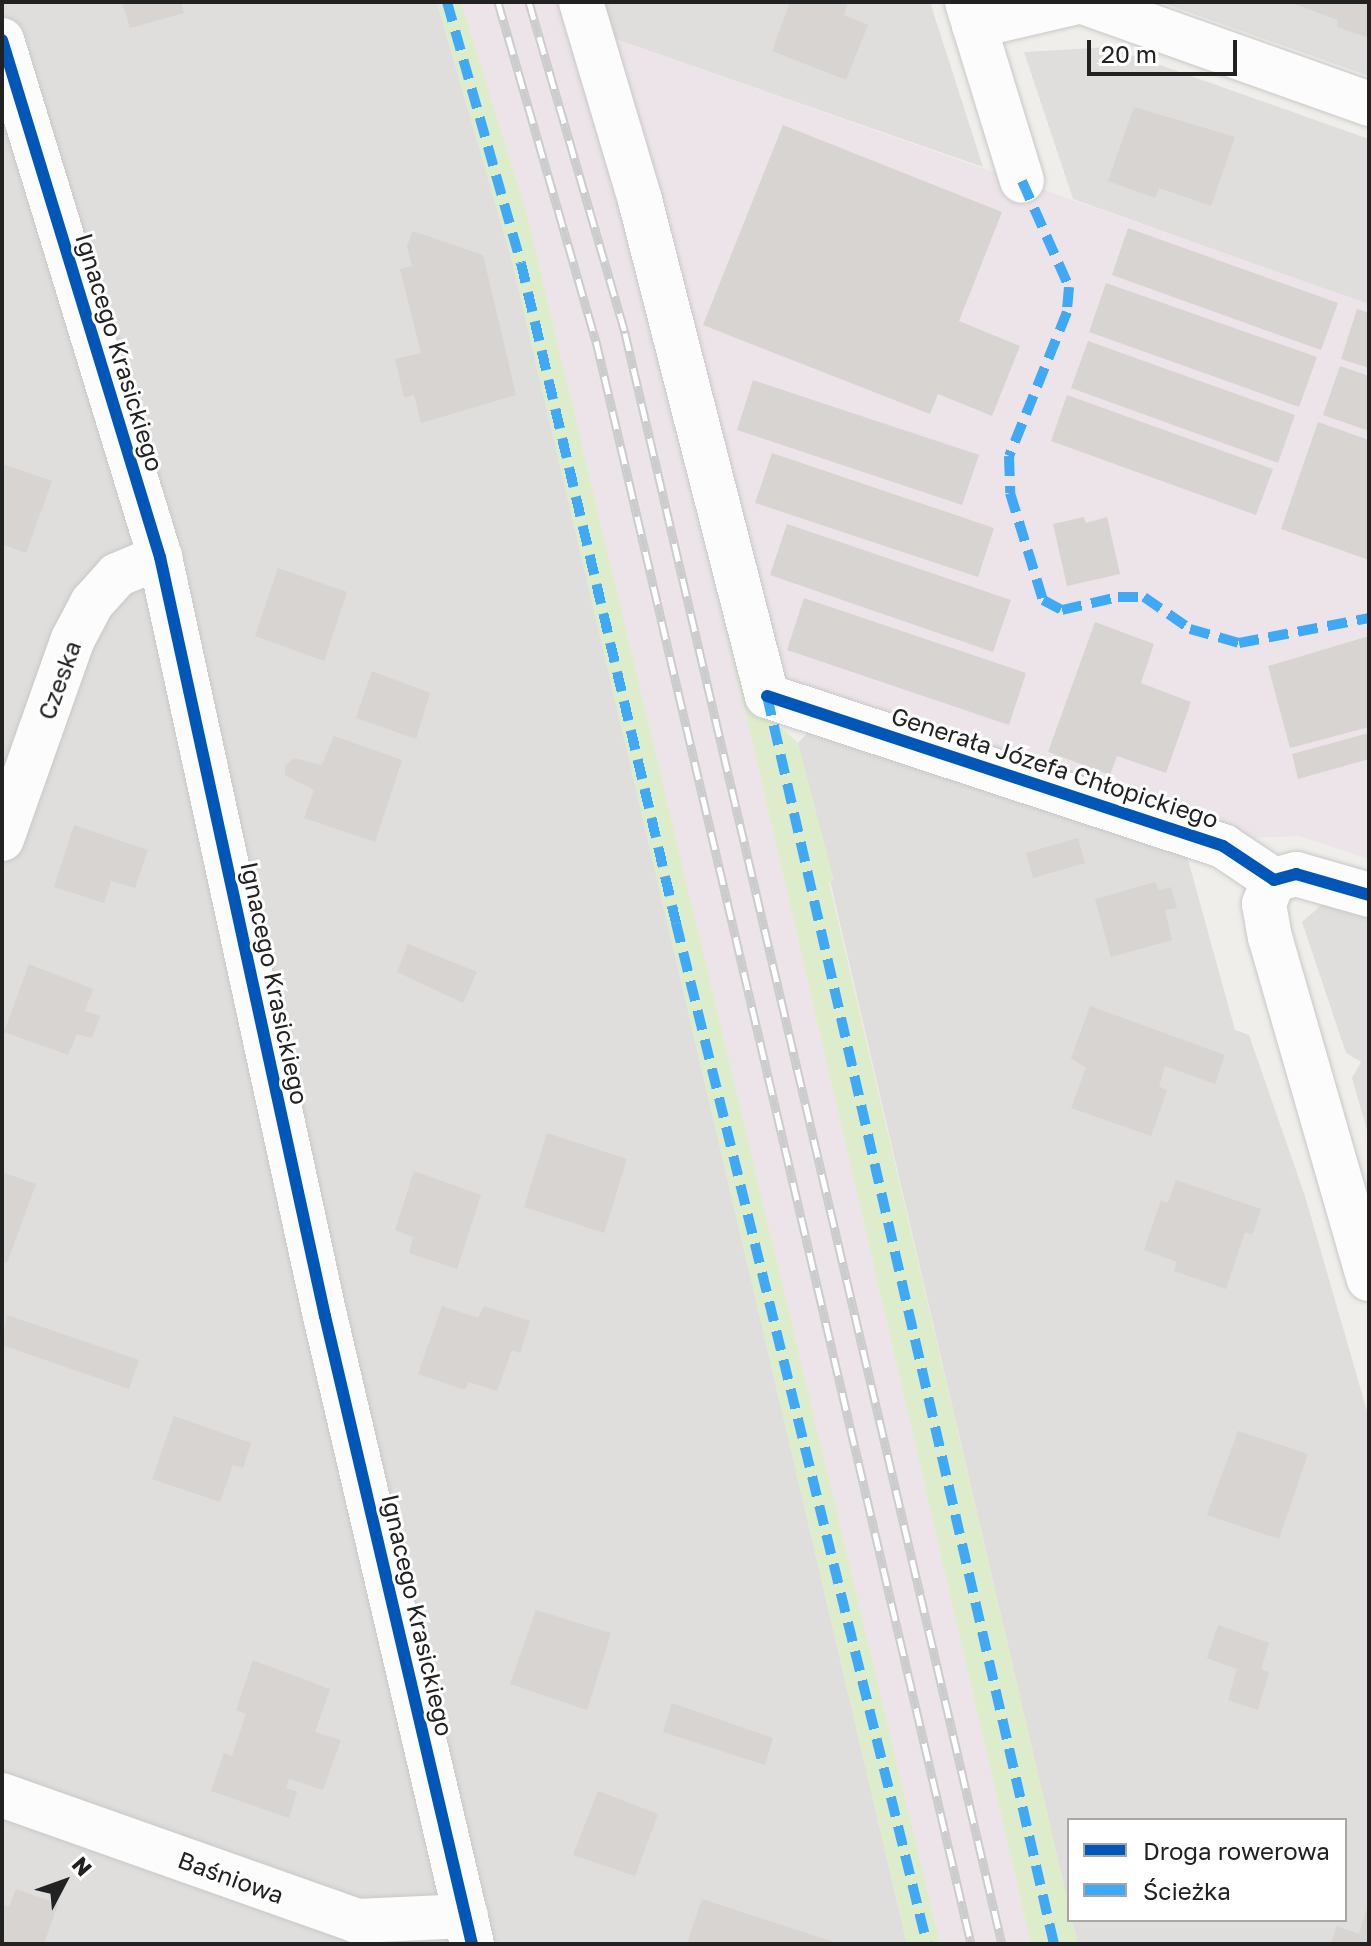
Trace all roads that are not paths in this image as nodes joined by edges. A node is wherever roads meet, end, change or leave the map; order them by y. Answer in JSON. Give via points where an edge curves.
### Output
{"nodes":[{"id":1,"x":581,"y":2,"type":"edge"},
{"id":2,"x":1080,"y":2,"type":"edge"},
{"id":3,"x":970,"y":14,"type":"edge"},
{"id":4,"x":2,"y":40,"type":"edge"},
{"id":5,"x":1369,"y":104,"type":"edge"},
{"id":6,"x":1022,"y":181,"type":"dead end"},
{"id":7,"x":160,"y":557,"type":"junction"},
{"id":8,"x":2,"y":839,"type":"edge"},
{"id":9,"x":1274,"y":880,"type":"junction"},
{"id":10,"x":1369,"y":895,"type":"edge"},
{"id":11,"x":1369,"y":1279,"type":"edge"},
{"id":12,"x":2,"y":1795,"type":"edge"},
{"id":13,"x":469,"y":1930,"type":"edge"}],
"edges":[{"from":1,"to":9,"type":"street","name":"Generała Józefa Chłopickiego","via":[[640,200],[767,696],[1223,846]]},
{"from":2,"to":3,"type":"street"},
{"from":2,"to":5,"type":"street"},
{"from":3,"to":6,"type":"street"},
{"from":4,"to":7,"type":"street","name":"Ignacego Krasickiego"},
{"from":7,"to":8,"type":"street","name":"Czeska","via":[[117,575],[92,603],[73,639]]},
{"from":7,"to":13,"type":"street","name":"Ignacego Krasickiego","via":[[325,1316]]},
{"from":9,"to":10,"type":"street","via":[[1296,874]]},
{"from":9,"to":11,"type":"street","via":[[1264,904],[1270,937]]},
{"from":12,"to":13,"type":"street","name":"Baśniowa","via":[[357,1921]]}]}
